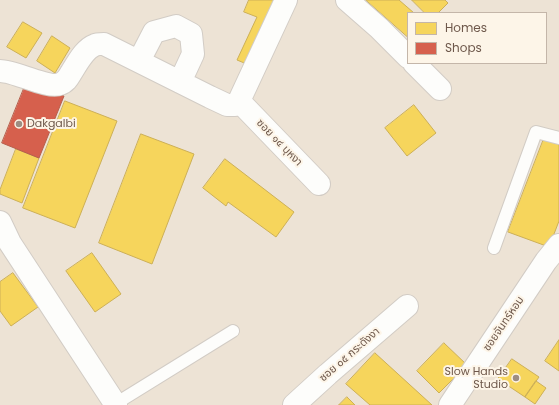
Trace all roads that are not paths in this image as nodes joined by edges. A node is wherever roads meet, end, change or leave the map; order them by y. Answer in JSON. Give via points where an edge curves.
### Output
{"nodes":[{"id":1,"x":286,"y":0,"type":"edge"},
{"id":2,"x":347,"y":0,"type":"edge"},
{"id":3,"x":407,"y":56,"type":"edge"},
{"id":4,"x":138,"y":61,"type":"junction"},
{"id":5,"x":415,"y":64,"type":"edge"},
{"id":6,"x":0,"y":71,"type":"edge"},
{"id":7,"x":180,"y":82,"type":"junction"},
{"id":8,"x":440,"y":89,"type":"dead end"},
{"id":9,"x":239,"y":101,"type":"junction"},
{"id":10,"x":559,"y":138,"type":"edge"},
{"id":11,"x":319,"y":184,"type":"dead end"},
{"id":12,"x":0,"y":222,"type":"edge"},
{"id":13,"x":559,"y":245,"type":"edge"},
{"id":14,"x":494,"y":248,"type":"dead end"},
{"id":15,"x":407,"y":306,"type":"dead end"},
{"id":16,"x":233,"y":331,"type":"dead end"},
{"id":17,"x":458,"y":402,"type":"edge"},
{"id":18,"x":116,"y":404,"type":"edge"},
{"id":19,"x":294,"y":405,"type":"edge"}],
"edges":[{"from":1,"to":9,"type":"street"},
{"from":2,"to":3,"type":"street"},
{"from":4,"to":6,"type":"street","via":[[100,44],[88,48],[66,81],[59,85]]},
{"from":4,"to":7,"type":"street"},
{"from":4,"to":7,"type":"street","via":[[154,32],[176,26],[191,34],[193,54]]},
{"from":5,"to":8,"type":"street"},
{"from":7,"to":9,"type":"street","via":[[227,105],[235,105]]},
{"from":9,"to":11,"type":"street","name":"ซอย ๑๔ บุหงา"},
{"from":10,"to":14,"type":"lane","via":[[536,132]]},
{"from":12,"to":18,"type":"street","via":[[10,243]]},
{"from":13,"to":17,"type":"street","name":"ซอยจันทร์หอม","via":[[546,261]]},
{"from":15,"to":19,"type":"street","name":"ซอย ๐๕ กระดังงา"},
{"from":16,"to":18,"type":"lane"}]}
